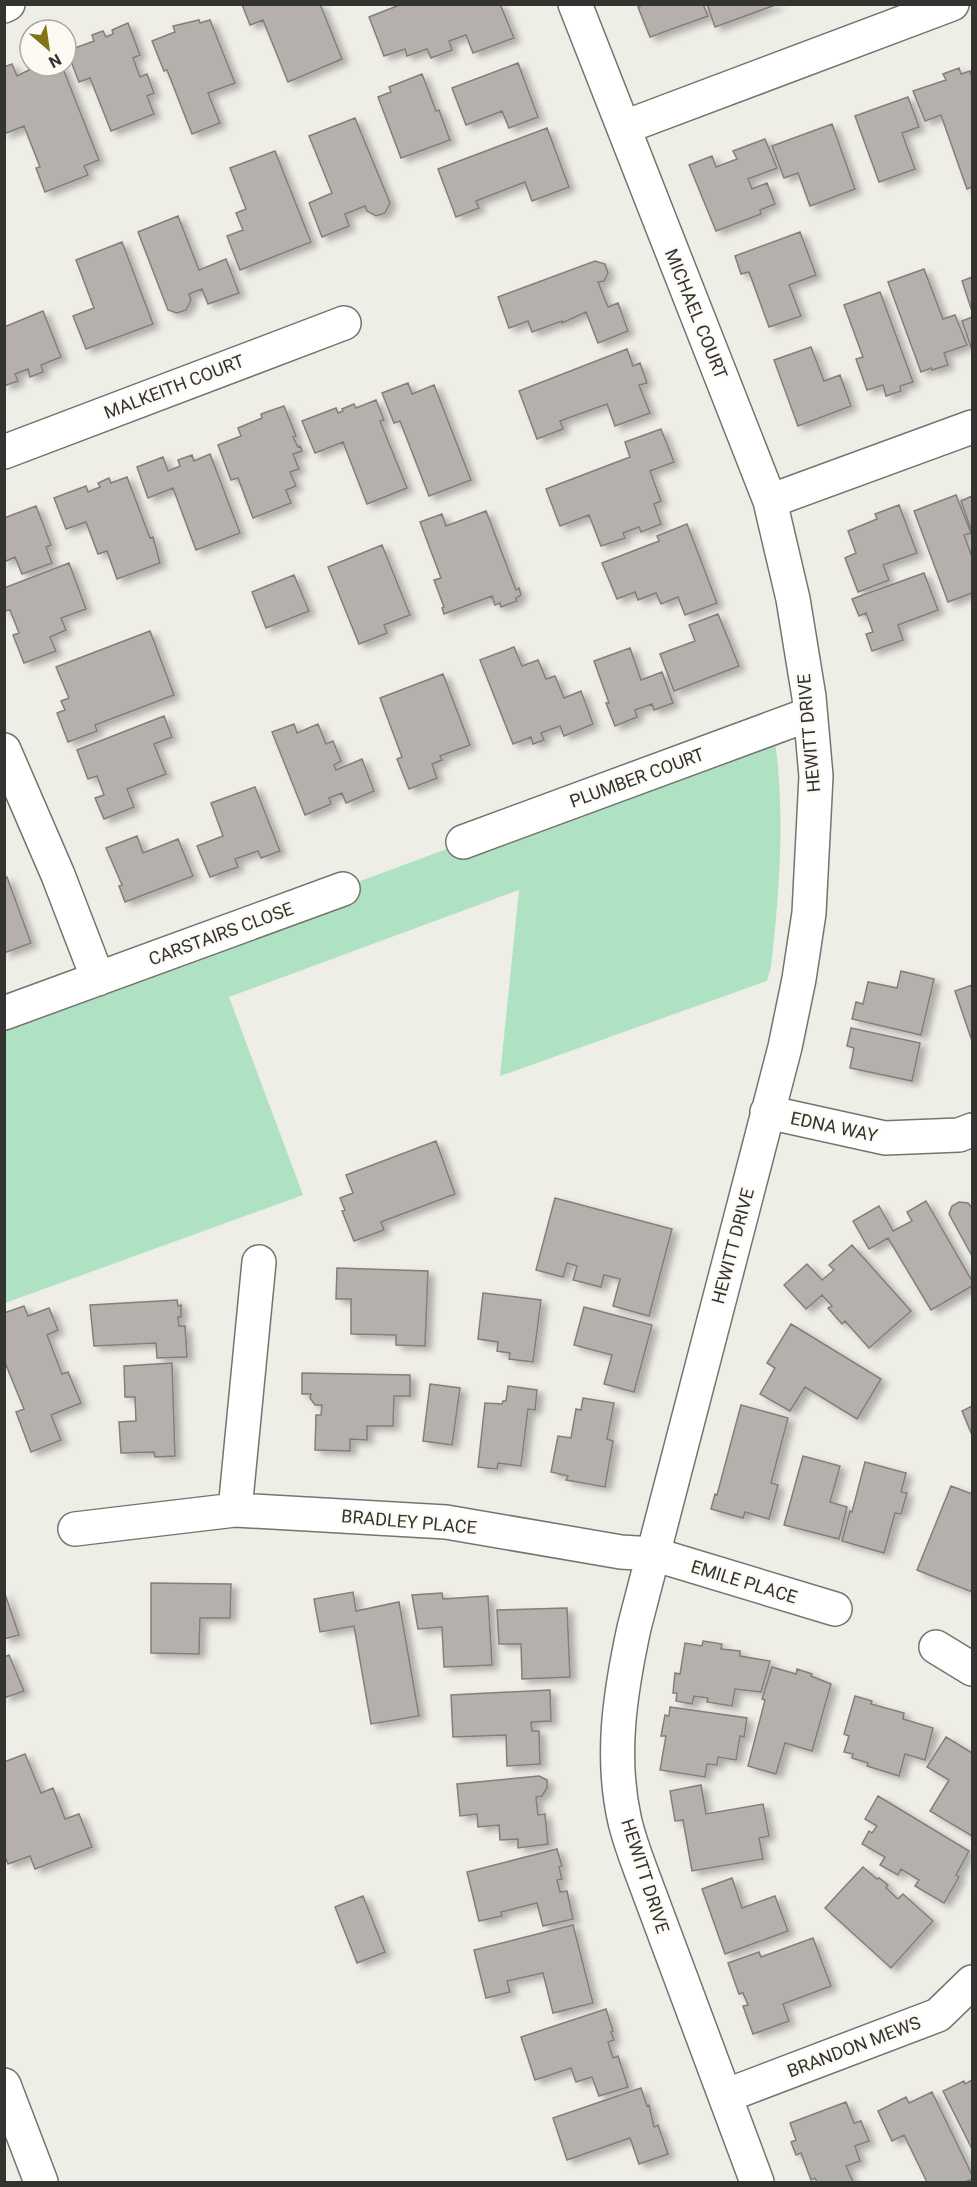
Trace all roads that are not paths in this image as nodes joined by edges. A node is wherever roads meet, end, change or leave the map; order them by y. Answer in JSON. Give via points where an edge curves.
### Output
{"nodes":[{"id":1,"x":575,"y":4,"type":"edge"},
{"id":2,"x":952,"y":4,"type":"edge"},
{"id":3,"x":625,"y":127,"type":"junction"},
{"id":4,"x":344,"y":323,"type":"dead end"},
{"id":5,"x":972,"y":427,"type":"edge"},
{"id":6,"x":4,"y":452,"type":"edge"},
{"id":7,"x":770,"y":501,"type":"junction"},
{"id":8,"x":810,"y":714,"type":"junction"},
{"id":9,"x":4,"y":750,"type":"edge"},
{"id":10,"x":463,"y":842,"type":"dead end"},
{"id":11,"x":343,"y":889,"type":"dead end"},
{"id":12,"x":98,"y":979,"type":"junction"},
{"id":13,"x":4,"y":1013,"type":"edge"},
{"id":14,"x":767,"y":1113,"type":"junction"},
{"id":15,"x":972,"y":1130,"type":"edge"},
{"id":16,"x":259,"y":1262,"type":"dead end"},
{"id":17,"x":235,"y":1510,"type":"junction"},
{"id":18,"x":75,"y":1529,"type":"dead end"},
{"id":19,"x":653,"y":1554,"type":"junction"},
{"id":20,"x":835,"y":1609,"type":"dead end"},
{"id":21,"x":936,"y":1647,"type":"dead end"},
{"id":22,"x":972,"y":1669,"type":"edge"},
{"id":23,"x":972,"y":1982,"type":"edge"},
{"id":24,"x":4,"y":2085,"type":"edge"},
{"id":25,"x":725,"y":2096,"type":"junction"},
{"id":26,"x":41,"y":2182,"type":"edge"},
{"id":27,"x":757,"y":2182,"type":"edge"}],
"edges":[{"from":1,"to":3,"type":"street","name":"MICHAEL COURT"},
{"from":2,"to":3,"type":"street"},
{"from":3,"to":7,"type":"street","name":"MICHAEL COURT"},
{"from":4,"to":6,"type":"street","name":"MALKEITH COURT"},
{"from":5,"to":7,"type":"street"},
{"from":7,"to":8,"type":"street","name":"HEWITT DRIVE","via":[[793,599]]},
{"from":8,"to":10,"type":"street","name":"PLUMBER COURT"},
{"from":8,"to":14,"type":"street","name":"HEWITT DRIVE","via":[[816,776],[809,913],[797,990]]},
{"from":9,"to":12,"type":"street"},
{"from":11,"to":12,"type":"street","name":"CARSTAIRS CLOSE"},
{"from":12,"to":13,"type":"street","name":"CARSTAIRS CLOSE"},
{"from":14,"to":15,"type":"street","name":"EDNA WAY","via":[[885,1138],[959,1135]]},
{"from":14,"to":19,"type":"street","name":"HEWITT DRIVE"},
{"from":16,"to":17,"type":"street"},
{"from":17,"to":18,"type":"street","name":"BRADLEY PLACE"},
{"from":17,"to":19,"type":"street","name":"BRADLEY PLACE","via":[[447,1522]]},
{"from":19,"to":20,"type":"street","name":"EMILE PLACE"},
{"from":19,"to":25,"type":"street","name":"HEWITT DRIVE","via":[[622,1683],[618,1775],[625,1822],[640,1871]]},
{"from":21,"to":22,"type":"street"},
{"from":23,"to":25,"type":"street","name":"BRANDON MEWS","via":[[938,2015]]},
{"from":24,"to":26,"type":"street"},
{"from":25,"to":27,"type":"street","name":"HEWITT DRIVE"}]}
